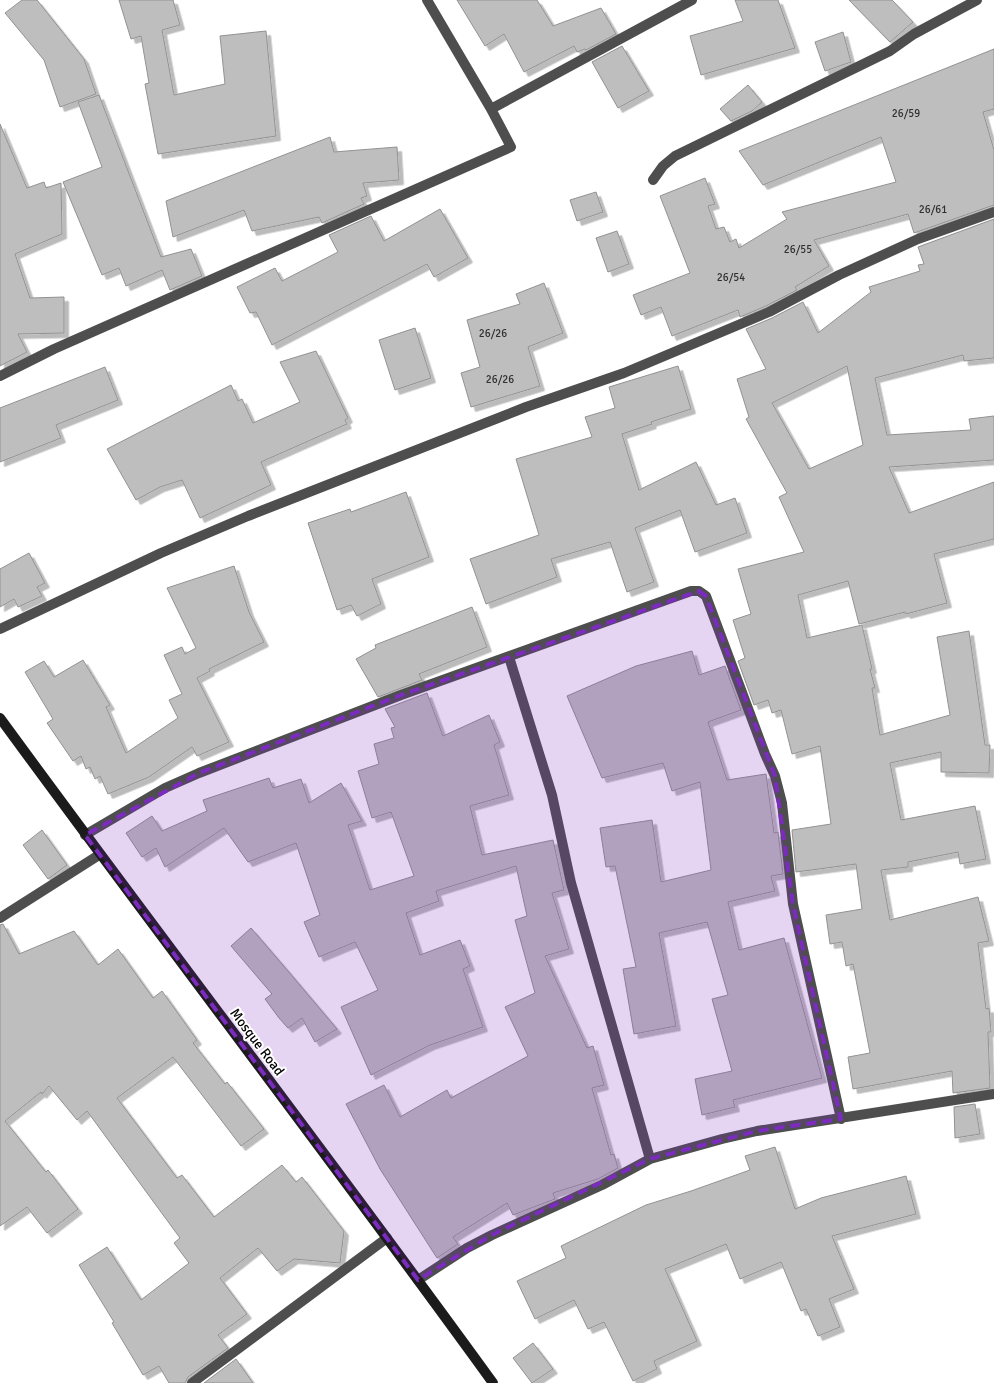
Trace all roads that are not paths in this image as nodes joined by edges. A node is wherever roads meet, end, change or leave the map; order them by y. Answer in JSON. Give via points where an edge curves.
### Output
{"nodes":[{"id":1,"x":427,"y":0,"type":"edge"},
{"id":2,"x":692,"y":0,"type":"edge"},
{"id":3,"x":977,"y":0,"type":"edge"},
{"id":4,"x":492,"y":108,"type":"junction"},
{"id":5,"x":653,"y":180,"type":"dead end"},
{"id":6,"x":994,"y":212,"type":"edge"},
{"id":7,"x":0,"y":376,"type":"edge"},
{"id":8,"x":0,"y":629,"type":"edge"},
{"id":9,"x":508,"y":657,"type":"junction"},
{"id":10,"x":0,"y":718,"type":"edge"},
{"id":11,"x":85,"y":835,"type":"junction"},
{"id":12,"x":99,"y":855,"type":"junction"},
{"id":13,"x":0,"y":918,"type":"edge"},
{"id":14,"x":994,"y":1094,"type":"edge"},
{"id":15,"x":841,"y":1119,"type":"junction"},
{"id":16,"x":650,"y":1159,"type":"junction"},
{"id":17,"x":387,"y":1238,"type":"junction"},
{"id":18,"x":418,"y":1280,"type":"junction"},
{"id":19,"x":192,"y":1383,"type":"edge"},
{"id":20,"x":493,"y":1383,"type":"edge"}],
"edges":[{"from":1,"to":4,"type":"street"},
{"from":2,"to":4,"type":"street"},
{"from":3,"to":5,"type":"street","via":[[914,34],[890,51],[675,156]]},
{"from":4,"to":7,"type":"street","via":[[510,147],[54,349]]},
{"from":6,"to":8,"type":"street","via":[[918,239],[769,312],[624,373],[517,411],[248,516]]},
{"from":9,"to":11,"type":"street","via":[[200,773],[165,788]]},
{"from":9,"to":15,"type":"street","via":[[691,591],[699,591],[706,596],[775,776],[786,830],[793,904]]},
{"from":9,"to":16,"type":"street","via":[[552,795],[571,883]]},
{"from":10,"to":11,"type":"street","name":"Mosque Road"},
{"from":11,"to":12,"type":"street","name":"Mosque Road"},
{"from":12,"to":13,"type":"street"},
{"from":12,"to":17,"type":"street","name":"Mosque Road"},
{"from":14,"to":15,"type":"street"},
{"from":15,"to":16,"type":"street","via":[[722,1139]]},
{"from":16,"to":18,"type":"street","via":[[602,1185],[492,1234]]},
{"from":17,"to":18,"type":"street","name":"Mosque Road"},
{"from":17,"to":19,"type":"street"},
{"from":18,"to":20,"type":"street","name":"Mosque Road"}]}
